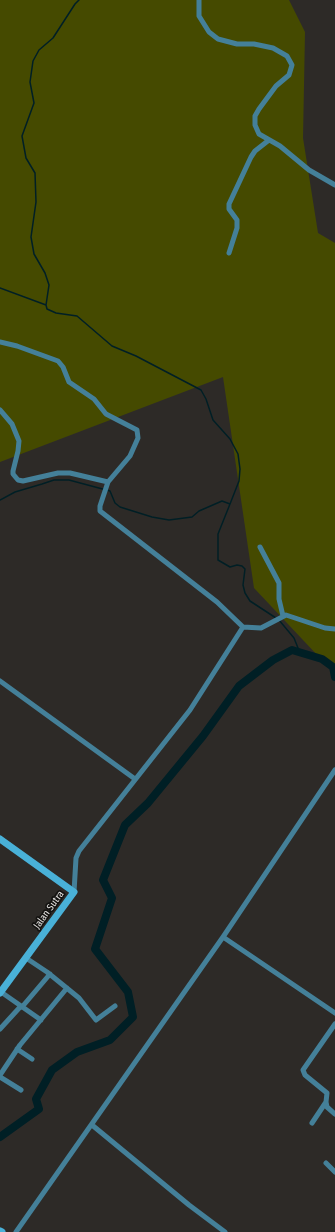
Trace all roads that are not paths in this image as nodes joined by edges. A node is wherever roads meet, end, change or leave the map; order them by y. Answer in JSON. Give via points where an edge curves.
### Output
{"nodes":[{"id":1,"x":199,"y":0,"type":"edge"},
{"id":2,"x":269,"y":140,"type":"junction"},
{"id":3,"x":335,"y":185,"type":"edge"},
{"id":4,"x":229,"y":253,"type":"dead end"},
{"id":5,"x":0,"y":342,"type":"edge"},
{"id":6,"x":0,"y":410,"type":"edge"},
{"id":7,"x":107,"y":487,"type":"junction"},
{"id":8,"x":260,"y":547,"type":"dead end"},
{"id":9,"x":279,"y":618,"type":"junction"},
{"id":10,"x":243,"y":627,"type":"junction"},
{"id":11,"x":335,"y":629,"type":"edge"},
{"id":12,"x":0,"y":681,"type":"edge"},
{"id":13,"x":335,"y":770,"type":"edge"},
{"id":14,"x":135,"y":779,"type":"junction"},
{"id":15,"x":0,"y":838,"type":"edge"},
{"id":16,"x":74,"y":892,"type":"junction"},
{"id":17,"x":223,"y":937,"type":"junction"},
{"id":18,"x":26,"y":958,"type":"junction"},
{"id":19,"x":50,"y":974,"type":"junction"},
{"id":20,"x":67,"y":988,"type":"junction"},
{"id":21,"x":1,"y":992,"type":"edge"},
{"id":22,"x":21,"y":1006,"type":"junction"},
{"id":23,"x":115,"y":1006,"type":"dead end"},
{"id":24,"x":335,"y":1013,"type":"edge"},
{"id":25,"x":41,"y":1020,"type":"junction"},
{"id":26,"x":335,"y":1024,"type":"edge"},
{"id":27,"x":0,"y":1029,"type":"edge"},
{"id":28,"x":17,"y":1049,"type":"junction"},
{"id":29,"x":32,"y":1058,"type":"dead end"},
{"id":30,"x":0,"y":1076,"type":"edge"},
{"id":31,"x":21,"y":1090,"type":"dead end"},
{"id":32,"x":326,"y":1102,"type":"junction"},
{"id":33,"x":335,"y":1114,"type":"edge"},
{"id":34,"x":312,"y":1123,"type":"dead end"},
{"id":35,"x":92,"y":1125,"type":"junction"},
{"id":36,"x":326,"y":1163,"type":"dead end"},
{"id":37,"x":335,"y":1172,"type":"edge"},
{"id":38,"x":16,"y":1232,"type":"edge"},
{"id":39,"x":225,"y":1232,"type":"edge"}],
"edges":[{"from":1,"to":2,"type":"street","via":[[199,16],[209,32],[218,39],[273,48],[287,56],[292,65],[289,75],[276,86],[255,116],[259,134]]},
{"from":2,"to":3,"type":"street","via":[[309,170]]},
{"from":2,"to":4,"type":"street","via":[[251,157],[229,204],[229,209],[237,220],[236,238]]},
{"from":5,"to":7,"type":"street","via":[[58,361],[69,382],[94,399],[106,414],[137,430],[138,438],[130,456]]},
{"from":6,"to":7,"type":"street","via":[[12,424],[19,441],[13,471],[18,480],[70,473]]},
{"from":7,"to":10,"type":"street","via":[[100,511],[217,602]]},
{"from":8,"to":9,"type":"street","via":[[279,583]]},
{"from":9,"to":10,"type":"street","via":[[261,628]]},
{"from":9,"to":11,"type":"street","via":[[293,616],[325,628]]},
{"from":10,"to":14,"type":"street","via":[[190,710]]},
{"from":12,"to":14,"type":"street"},
{"from":13,"to":17,"type":"street"},
{"from":14,"to":16,"type":"street","via":[[76,858]]},
{"from":15,"to":16,"type":"street","name":"Jalan Sutra"},
{"from":16,"to":18,"type":"street","name":"Jalan Sutra"},
{"from":17,"to":24,"type":"street"},
{"from":17,"to":35,"type":"street"},
{"from":18,"to":19,"type":"street"},
{"from":18,"to":21,"type":"street","name":"Jalan Sutra"},
{"from":19,"to":20,"type":"street"},
{"from":19,"to":22,"type":"street"},
{"from":20,"to":23,"type":"street","via":[[79,998],[96,1020]]},
{"from":20,"to":25,"type":"street"},
{"from":21,"to":22,"type":"street"},
{"from":22,"to":25,"type":"street"},
{"from":22,"to":27,"type":"street"},
{"from":25,"to":28,"type":"street"},
{"from":26,"to":32,"type":"street","via":[[303,1070],[327,1093]]},
{"from":28,"to":29,"type":"street"},
{"from":28,"to":30,"type":"street"},
{"from":30,"to":31,"type":"street"},
{"from":32,"to":33,"type":"street","via":[[327,1107]]},
{"from":32,"to":34,"type":"street"},
{"from":35,"to":38,"type":"street"},
{"from":35,"to":39,"type":"street"},
{"from":36,"to":37,"type":"street"}]}
